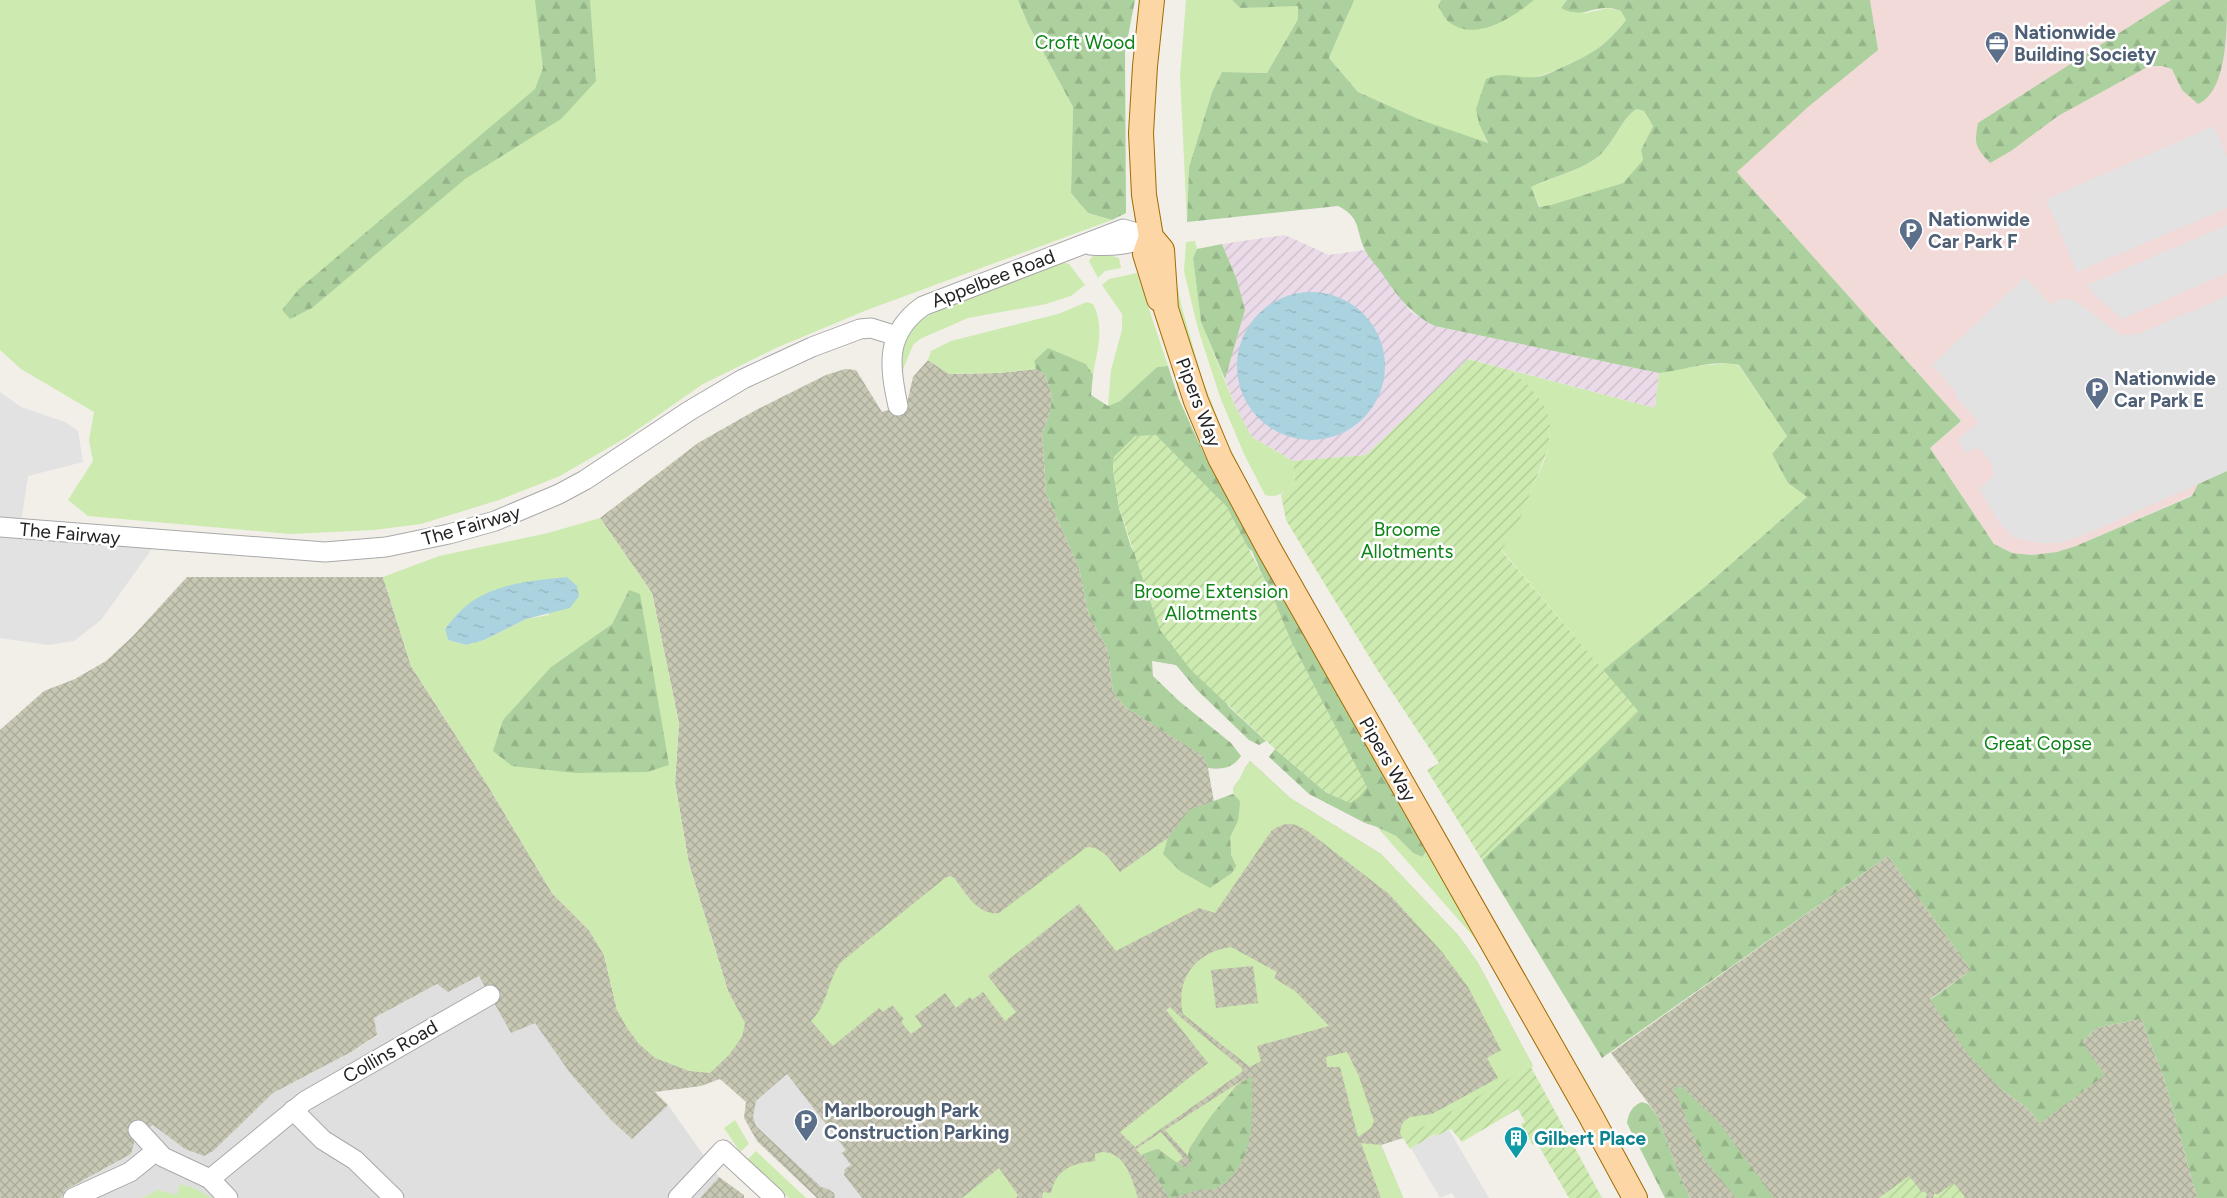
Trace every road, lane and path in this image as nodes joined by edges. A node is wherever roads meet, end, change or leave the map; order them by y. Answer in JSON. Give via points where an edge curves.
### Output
{"nodes":[{"id":1,"x":1152,"y":0,"type":"edge"},
{"id":2,"x":1151,"y":237,"type":"junction"},
{"id":3,"x":897,"y":336,"type":"junction"},
{"id":4,"x":898,"y":406,"type":"dead end"},
{"id":5,"x":0,"y":527,"type":"edge"},
{"id":6,"x":490,"y":994,"type":"dead end"},
{"id":7,"x":293,"y":1110,"type":"junction"},
{"id":8,"x":138,"y":1130,"type":"dead end"},
{"id":9,"x":156,"y":1151,"type":"junction"},
{"id":10,"x":210,"y":1179,"type":"junction"},
{"id":11,"x":73,"y":1198,"type":"edge"},
{"id":12,"x":228,"y":1198,"type":"edge"},
{"id":13,"x":394,"y":1198,"type":"edge"},
{"id":14,"x":678,"y":1198,"type":"edge"},
{"id":15,"x":775,"y":1198,"type":"edge"},
{"id":16,"x":1635,"y":1198,"type":"edge"}],
"edges":[{"from":1,"to":2,"type":"main road","name":"Pipers Way","via":[[1142,133],[1144,194]]},
{"from":2,"to":3,"type":"street","name":"Appelbee Road","via":[[1123,229],[933,301],[912,314]]},
{"from":2,"to":16,"type":"main road","name":"Pipers Way","via":[[1145,254],[1147,267],[1158,298],[1166,309],[1198,408],[1229,476]]},
{"from":3,"to":4,"type":"street","name":"Appelbee Road","via":[[891,364]]},
{"from":3,"to":5,"type":"street","name":"The Fairway","via":[[872,328],[860,329],[786,358],[715,396],[559,494],[495,521],[449,534],[386,547],[325,552]]},
{"from":6,"to":7,"type":"street","name":"Collins Road"},
{"from":7,"to":10,"type":"street","name":"Collins Road"},
{"from":7,"to":13,"type":"street","via":[[323,1140],[355,1160]]},
{"from":8,"to":9,"type":"street"},
{"from":9,"to":10,"type":"street","via":[[170,1162]]},
{"from":9,"to":11,"type":"street","via":[[130,1172]]},
{"from":10,"to":12,"type":"street"},
{"from":14,"to":15,"type":"street","via":[[721,1142]]}]}
